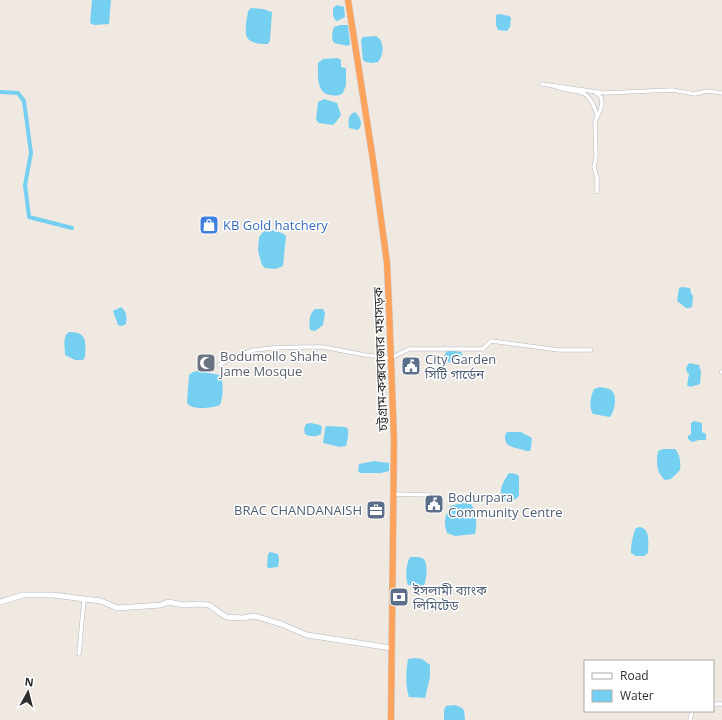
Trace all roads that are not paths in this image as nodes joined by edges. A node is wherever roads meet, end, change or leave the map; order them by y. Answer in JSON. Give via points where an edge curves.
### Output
{"nodes":[{"id":1,"x":348,"y":0,"type":"edge"},
{"id":2,"x":542,"y":84,"type":"dead end"},
{"id":3,"x":547,"y":84,"type":"junction"},
{"id":4,"x":595,"y":92,"type":"junction"},
{"id":5,"x":722,"y":93,"type":"edge"},
{"id":6,"x":597,"y":115,"type":"junction"},
{"id":7,"x":597,"y":192,"type":"dead end"},
{"id":8,"x":591,"y":350,"type":"dead end"},
{"id":9,"x":391,"y":358,"type":"junction"},
{"id":10,"x":219,"y":365,"type":"dead end"},
{"id":11,"x":393,"y":494,"type":"junction"},
{"id":12,"x":430,"y":495,"type":"dead end"},
{"id":13,"x":84,"y":599,"type":"junction"},
{"id":14,"x":0,"y":602,"type":"edge"},
{"id":15,"x":391,"y":648,"type":"junction"},
{"id":16,"x":79,"y":654,"type":"dead end"},
{"id":17,"x":391,"y":720,"type":"edge"}],
"edges":[{"from":1,"to":9,"type":"highway","name":"চট্টগ্রাম-কক্সবাজার মহাসড়ক","via":[[374,160],[387,262]]},
{"from":2,"to":3,"type":"street"},
{"from":3,"to":4,"type":"street"},
{"from":3,"to":6,"type":"street","via":[[588,95]]},
{"from":4,"to":5,"type":"street","via":[[604,94],[672,90],[695,94],[707,91]]},
{"from":4,"to":6,"type":"street","via":[[602,103]]},
{"from":6,"to":7,"type":"street","via":[[594,167]]},
{"from":8,"to":9,"type":"street","via":[[559,350],[491,342],[482,349],[409,349]]},
{"from":9,"to":10,"type":"street","via":[[323,347],[304,347],[254,350]]},
{"from":9,"to":11,"type":"highway","name":"চট্টগ্রাম-কক্সবাজার মহাসড়ক"},
{"from":11,"to":12,"type":"street"},
{"from":11,"to":15,"type":"highway","name":"চট্টগ্রাম-কক্সবাজার মহাসড়ক"},
{"from":13,"to":14,"type":"street","via":[[53,594],[23,595]]},
{"from":13,"to":15,"type":"street","via":[[101,601],[117,608],[168,602],[209,605],[226,617],[254,616],[307,635]]},
{"from":13,"to":16,"type":"street"},
{"from":15,"to":17,"type":"highway","name":"চট্টগ্রাম-কক্সবাজার মহাসড়ক"}]}
